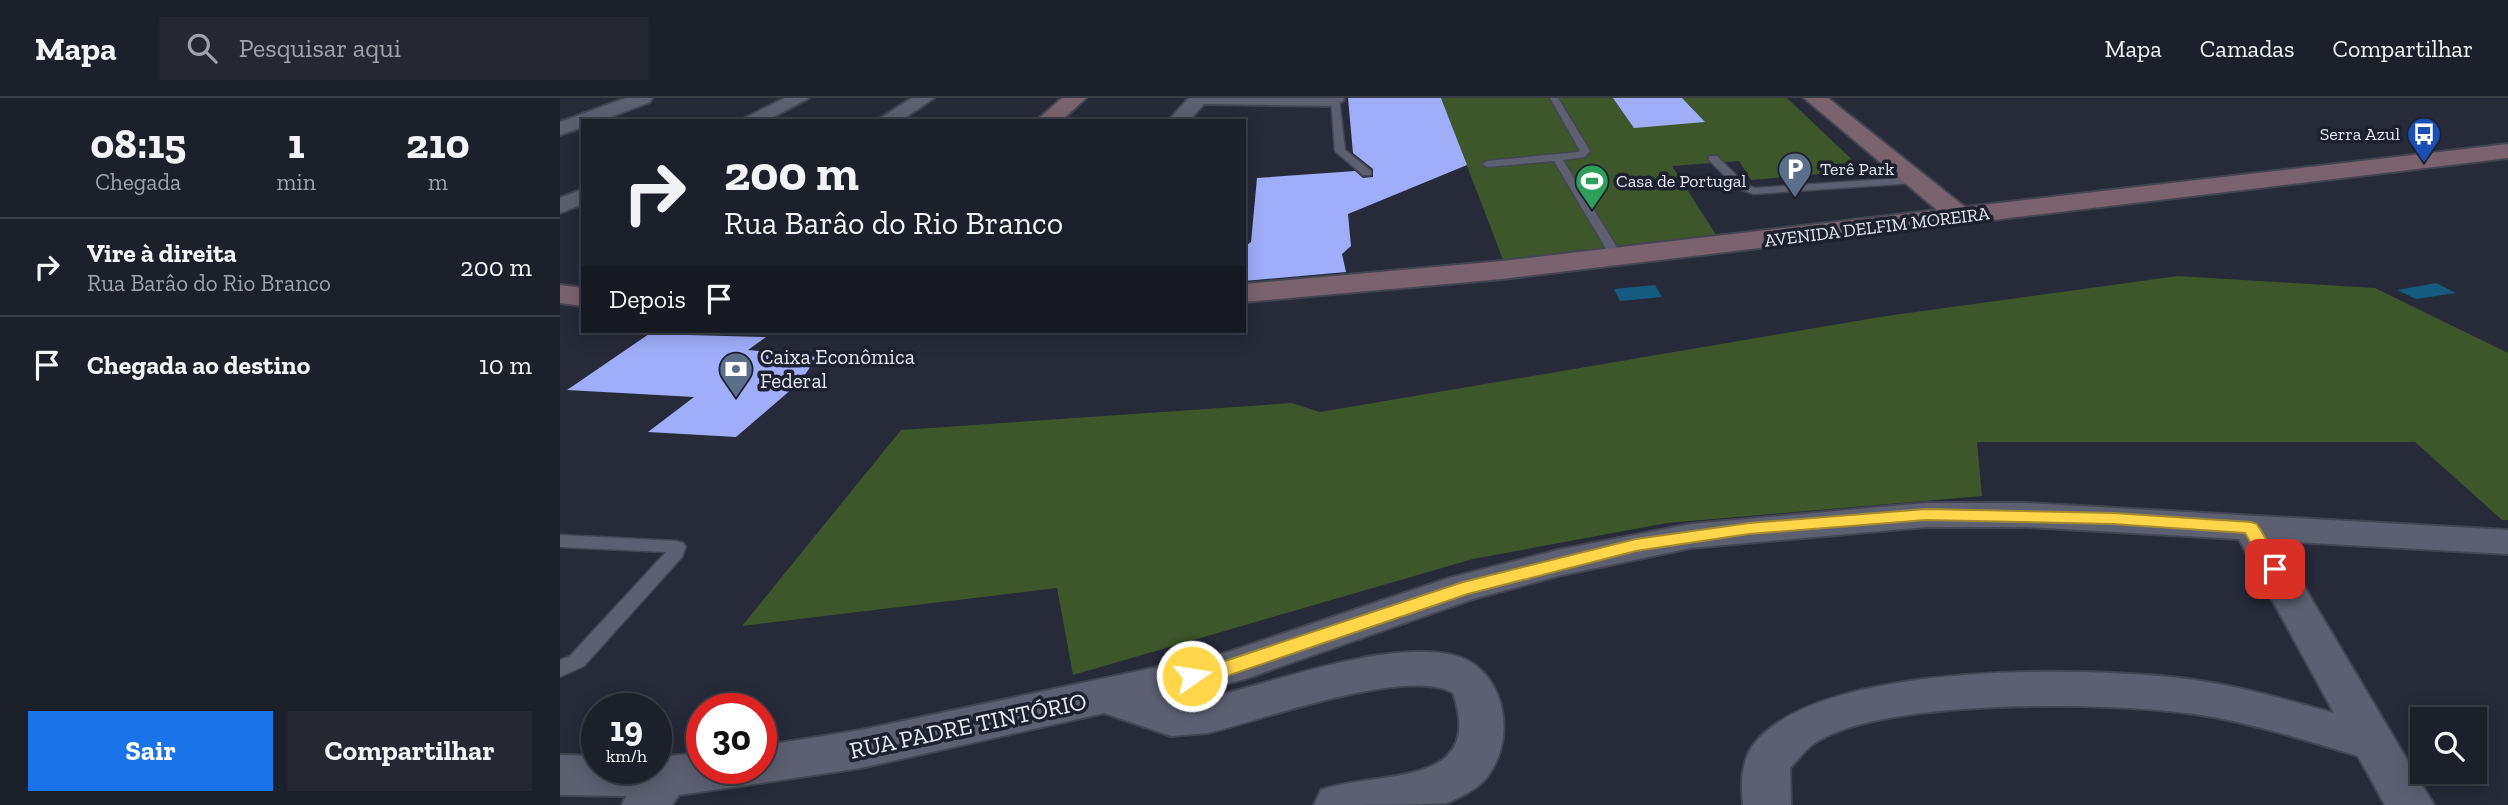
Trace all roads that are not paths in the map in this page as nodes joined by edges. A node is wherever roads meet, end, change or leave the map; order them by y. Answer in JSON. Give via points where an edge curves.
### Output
{"nodes":[{"id":1,"x":643,"y":98,"type":"edge"},
{"id":2,"x":800,"y":98,"type":"edge"},
{"id":3,"x":925,"y":98,"type":"edge"},
{"id":4,"x":1075,"y":98,"type":"edge"},
{"id":5,"x":1201,"y":98,"type":"edge"},
{"id":6,"x":1554,"y":98,"type":"edge"},
{"id":7,"x":1815,"y":98,"type":"edge"},
{"id":8,"x":1243,"y":99,"type":"edge"},
{"id":9,"x":1335,"y":99,"type":"edge"},
{"id":10,"x":753,"y":119,"type":"edge"},
{"id":11,"x":889,"y":119,"type":"edge"},
{"id":12,"x":1049,"y":119,"type":"edge"},
{"id":13,"x":1180,"y":119,"type":"edge"},
{"id":14,"x":1238,"y":119,"type":"edge"},
{"id":15,"x":566,"y":124,"type":"edge"},
{"id":16,"x":2508,"y":151,"type":"edge"},
{"id":17,"x":1557,"y":158,"type":"junction"},
{"id":18,"x":1713,"y":158,"type":"dead end"},
{"id":19,"x":1487,"y":164,"type":"dead end"},
{"id":20,"x":1367,"y":173,"type":"dead end"},
{"id":21,"x":1915,"y":180,"type":"junction"},
{"id":22,"x":581,"y":197,"type":"edge"},
{"id":23,"x":560,"y":206,"type":"edge"},
{"id":24,"x":1961,"y":217,"type":"junction"},
{"id":25,"x":1617,"y":257,"type":"junction"},
{"id":26,"x":1246,"y":293,"type":"edge"},
{"id":27,"x":560,"y":294,"type":"edge"},
{"id":28,"x":581,"y":297,"type":"edge"},
{"id":29,"x":2251,"y":528,"type":"junction"},
{"id":30,"x":560,"y":541,"type":"edge"},
{"id":31,"x":2508,"y":542,"type":"edge"},
{"id":32,"x":560,"y":669,"type":"edge"},
{"id":33,"x":1110,"y":696,"type":"junction"},
{"id":34,"x":2372,"y":742,"type":"junction"},
{"id":35,"x":777,"y":762,"type":"edge"},
{"id":36,"x":560,"y":775,"type":"edge"},
{"id":37,"x":686,"y":783,"type":"edge"},
{"id":38,"x":656,"y":791,"type":"edge"},
{"id":39,"x":1338,"y":805,"type":"edge"},
{"id":40,"x":1767,"y":805,"type":"edge"},
{"id":41,"x":2410,"y":805,"type":"edge"}],
"edges":[{"from":1,"to":15,"type":"street"},
{"from":2,"to":10,"type":"street"},
{"from":3,"to":11,"type":"street"},
{"from":4,"to":12,"type":"main road"},
{"from":5,"to":8,"type":"street"},
{"from":5,"to":13,"type":"street"},
{"from":6,"to":17,"type":"lane","via":[[1585,151]]},
{"from":7,"to":21,"type":"main road"},
{"from":8,"to":9,"type":"street"},
{"from":8,"to":14,"type":"street"},
{"from":9,"to":20,"type":"lane","via":[[1340,151]]},
{"from":16,"to":24,"type":"main road","name":"AVENIDA DELFIM MOREIRA"},
{"from":17,"to":19,"type":"lane"},
{"from":17,"to":25,"type":"lane"},
{"from":18,"to":21,"type":"lane","via":[[1742,187],[1754,191]]},
{"from":21,"to":24,"type":"main road"},
{"from":22,"to":23,"type":"street"},
{"from":24,"to":25,"type":"main road","name":"AVENIDA DELFIM MOREIRA"},
{"from":25,"to":26,"type":"main road","name":"AVENIDA DELFIM MOREIRA"},
{"from":27,"to":28,"type":"main road"},
{"from":29,"to":31,"type":"street","name":"RUA PADRE TINTÓRIO"},
{"from":29,"to":33,"type":"street","name":"RUA PADRE TINTÓRIO","via":[[2113,518],[1926,515],[1691,536],[1559,563],[1463,589],[1230,668]]},
{"from":29,"to":34,"type":"street"},
{"from":30,"to":32,"type":"lane","via":[[677,547],[578,661]]},
{"from":33,"to":35,"type":"street","name":"RUA PADRE TINTÓRIO"},
{"from":33,"to":39,"type":"street","via":[[1179,719],[1215,715],[1369,675],[1419,667],[1450,667],[1468,681],[1479,703],[1484,732],[1480,750],[1468,767],[1444,784]]},
{"from":34,"to":40,"type":"street","via":[[2258,709],[2191,696],[2026,689],[1921,696],[1847,713],[1789,737],[1770,758],[1764,782]]},
{"from":34,"to":41,"type":"street"},
{"from":36,"to":38,"type":"street"},
{"from":37,"to":38,"type":"street"}]}
